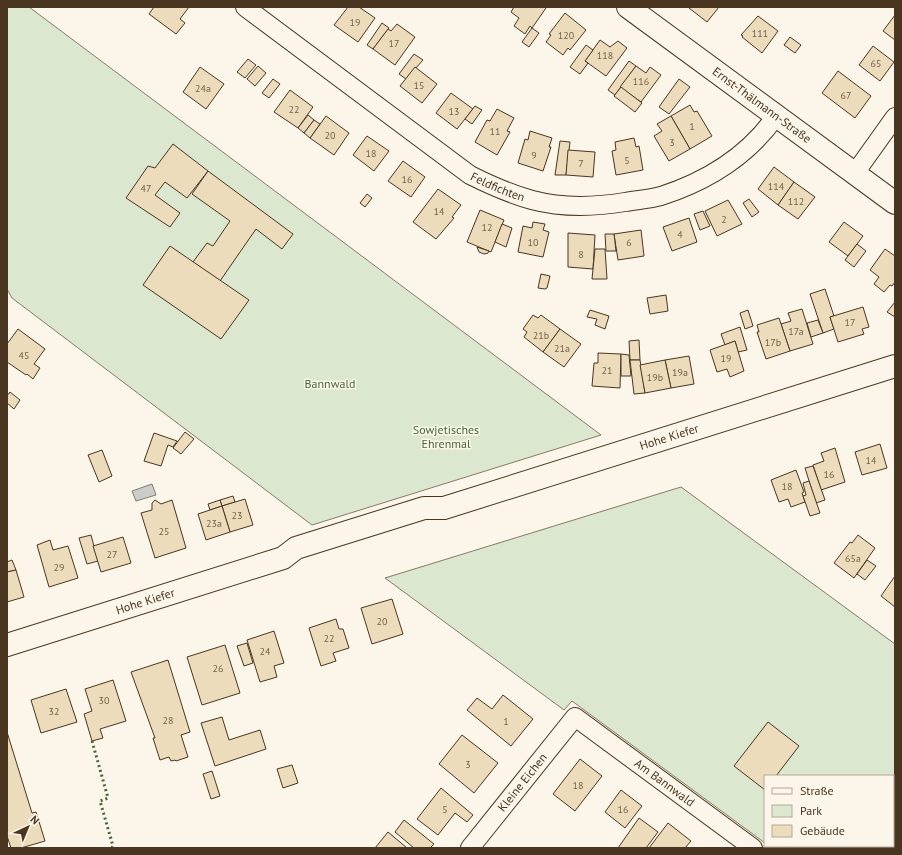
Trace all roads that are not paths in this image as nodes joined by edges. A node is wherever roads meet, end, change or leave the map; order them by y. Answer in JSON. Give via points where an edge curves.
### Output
{"nodes":[{"id":1,"x":245,"y":7,"type":"edge"},
{"id":2,"x":628,"y":7,"type":"edge"},
{"id":3,"x":776,"y":116,"type":"junction"},
{"id":4,"x":895,"y":117,"type":"edge"},
{"id":5,"x":855,"y":174,"type":"junction"},
{"id":6,"x":895,"y":203,"type":"edge"},
{"id":7,"x":895,"y":366,"type":"edge"},
{"id":8,"x":7,"y":645,"type":"edge"},
{"id":9,"x":575,"y":717,"type":"joint"},
{"id":10,"x":470,"y":848,"type":"edge"},
{"id":11,"x":753,"y":848,"type":"edge"}],
"edges":[{"from":1,"to":3,"type":"street","name":"Feldfichten","via":[[470,175],[509,193],[533,200],[559,205],[586,206],[660,196],[705,178],[730,162],[755,142]]},
{"from":2,"to":3,"type":"street","name":"Ernst-Thälmann-Straße"},
{"from":3,"to":5,"type":"street","name":"Ernst-Thälmann-Straße"},
{"from":4,"to":5,"type":"street"},
{"from":5,"to":6,"type":"street","name":"Ernst-Thälmann-Straße"},
{"from":7,"to":8,"type":"street","name":"Hohe Kiefer","via":[[444,508],[431,519],[302,559],[283,558]]},
{"from":9,"to":10,"type":"street","name":"Kleine Eichen"},
{"from":9,"to":11,"type":"street","name":"Am Bannwald"}]}
